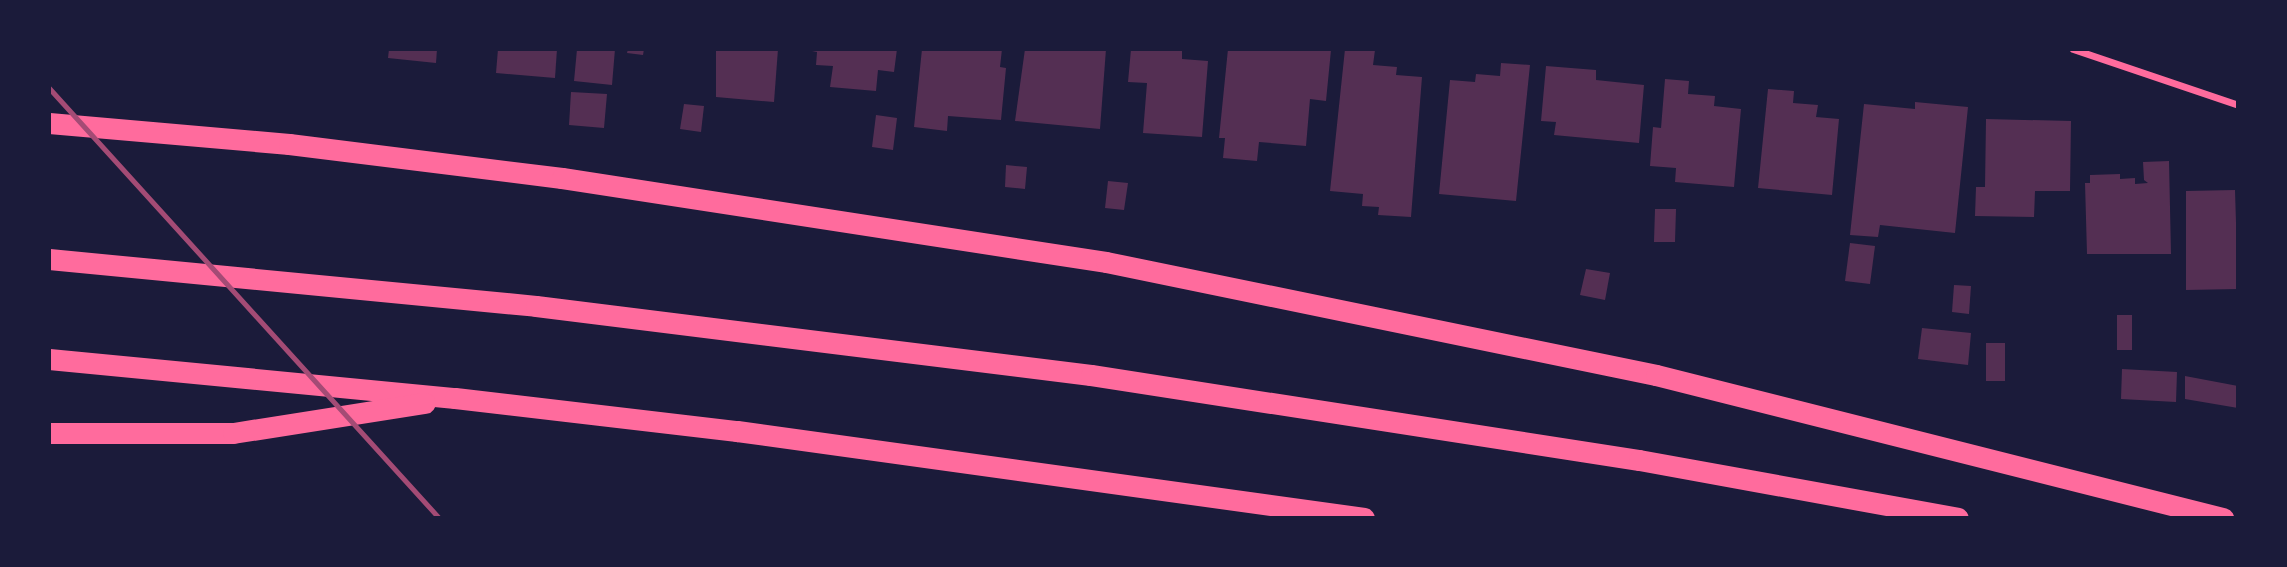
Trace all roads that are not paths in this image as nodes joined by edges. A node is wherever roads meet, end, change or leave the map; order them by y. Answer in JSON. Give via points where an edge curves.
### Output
{"nodes":[{"id":1,"x":2073,"y":49,"type":"edge"},
{"id":2,"x":2238,"y":104,"type":"edge"},
{"id":3,"x":49,"y":123,"type":"edge"},
{"id":4,"x":49,"y":259,"type":"edge"},
{"id":5,"x":49,"y":359,"type":"edge"},
{"id":6,"x":455,"y":398,"type":"junction"},
{"id":7,"x":49,"y":433,"type":"edge"},
{"id":8,"x":1364,"y":518,"type":"edge"},
{"id":9,"x":1958,"y":518,"type":"edge"},
{"id":10,"x":2223,"y":518,"type":"edge"}],
"edges":[{"from":1,"to":2,"type":"street"},
{"from":3,"to":10,"type":"highway","via":[[303,146],[839,218],[1106,262],[1656,375]]},
{"from":4,"to":9,"type":"highway","via":[[357,287],[1091,375],[1587,452]]},
{"from":5,"to":6,"type":"highway"},
{"from":6,"to":7,"type":"highway","via":[[233,433]]},
{"from":6,"to":8,"type":"highway","via":[[907,452]]}]}
